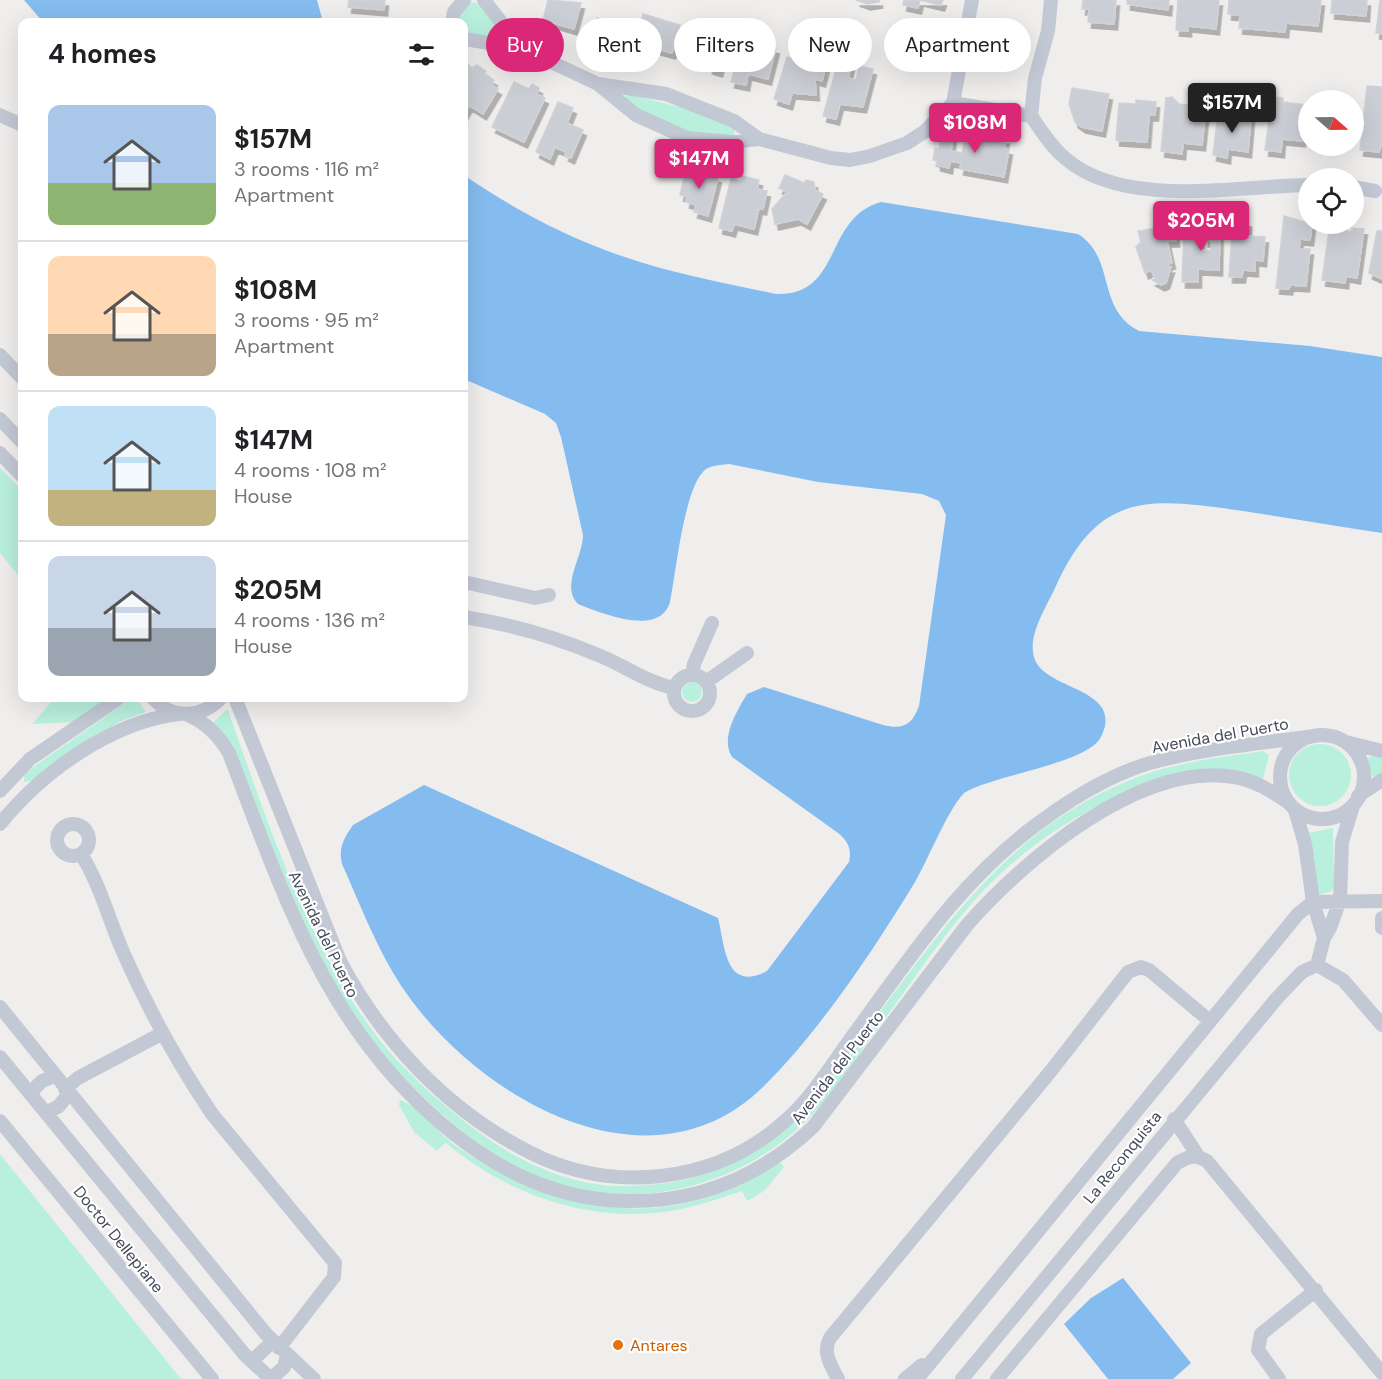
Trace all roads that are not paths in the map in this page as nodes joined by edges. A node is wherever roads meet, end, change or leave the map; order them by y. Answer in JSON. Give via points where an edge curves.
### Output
{"nodes":[{"id":1,"x":464,"y":0,"type":"edge"},
{"id":2,"x":484,"y":0,"type":"edge"},
{"id":3,"x":972,"y":0,"type":"edge"},
{"id":4,"x":1051,"y":0,"type":"edge"},
{"id":5,"x":453,"y":18,"type":"edge"},
{"id":6,"x":498,"y":18,"type":"edge"},
{"id":7,"x":468,"y":40,"type":"edge"},
{"id":8,"x":486,"y":42,"type":"edge"},
{"id":9,"x":564,"y":68,"type":"edge"},
{"id":10,"x":598,"y":84,"type":"junction"},
{"id":11,"x":953,"y":103,"type":"junction"},
{"id":12,"x":0,"y":115,"type":"edge"},
{"id":13,"x":1031,"y":116,"type":"junction"},
{"id":14,"x":18,"y":123,"type":"edge"},
{"id":15,"x":759,"y":139,"type":"junction"},
{"id":16,"x":1298,"y":186,"type":"edge"},
{"id":17,"x":1364,"y":189,"type":"edge"},
{"id":18,"x":1380,"y":193,"type":"edge"},
{"id":19,"x":0,"y":355,"type":"edge"},
{"id":20,"x":18,"y":374,"type":"edge"},
{"id":21,"x":0,"y":419,"type":"edge"},
{"id":22,"x":18,"y":436,"type":"edge"},
{"id":23,"x":0,"y":453,"type":"edge"},
{"id":24,"x":18,"y":472,"type":"edge"},
{"id":25,"x":468,"y":583,"type":"edge"},
{"id":26,"x":549,"y":595,"type":"dead end"},
{"id":27,"x":468,"y":618,"type":"edge"},
{"id":28,"x":712,"y":623,"type":"dead end"},
{"id":29,"x":747,"y":653,"type":"dead end"},
{"id":30,"x":692,"y":675,"type":"junction"},
{"id":31,"x":706,"y":682,"type":"junction"},
{"id":32,"x":675,"y":688,"type":"junction"},
{"id":33,"x":113,"y":702,"type":"edge"},
{"id":34,"x":158,"y":702,"type":"edge"},
{"id":35,"x":216,"y":702,"type":"edge"},
{"id":36,"x":238,"y":702,"type":"edge"},
{"id":37,"x":184,"y":714,"type":"junction"},
{"id":38,"x":1314,"y":735,"type":"junction"},
{"id":39,"x":1343,"y":741,"type":"junction"},
{"id":40,"x":1382,"y":751,"type":"edge"},
{"id":41,"x":13,"y":776,"type":"junction"},
{"id":42,"x":1382,"y":780,"type":"edge"},
{"id":43,"x":0,"y":791,"type":"edge"},
{"id":44,"x":29,"y":791,"type":"junction"},
{"id":45,"x":1357,"y":799,"type":"junction"},
{"id":46,"x":1292,"y":806,"type":"junction"},
{"id":47,"x":0,"y":824,"type":"edge"},
{"id":48,"x":81,"y":854,"type":"dead end"},
{"id":49,"x":1340,"y":900,"type":"junction"},
{"id":50,"x":1382,"y":901,"type":"edge"},
{"id":51,"x":1313,"y":902,"type":"junction"},
{"id":52,"x":1382,"y":918,"type":"edge"},
{"id":53,"x":1382,"y":928,"type":"edge"},
{"id":54,"x":1324,"y":938,"type":"junction"},
{"id":55,"x":1317,"y":965,"type":"junction"},
{"id":56,"x":0,"y":1007,"type":"edge"},
{"id":57,"x":1210,"y":1021,"type":"junction"},
{"id":58,"x":1382,"y":1025,"type":"edge"},
{"id":59,"x":161,"y":1034,"type":"junction"},
{"id":60,"x":0,"y":1057,"type":"edge"},
{"id":61,"x":55,"y":1076,"type":"junction"},
{"id":62,"x":67,"y":1091,"type":"junction"},
{"id":63,"x":30,"y":1093,"type":"junction"},
{"id":64,"x":45,"y":1113,"type":"junction"},
{"id":65,"x":1174,"y":1119,"type":"junction"},
{"id":66,"x":0,"y":1121,"type":"edge"},
{"id":67,"x":1198,"y":1156,"type":"junction"},
{"id":68,"x":1317,"y":1290,"type":"junction"},
{"id":69,"x":944,"y":1346,"type":"junction"},
{"id":70,"x":280,"y":1348,"type":"junction"},
{"id":71,"x":252,"y":1361,"type":"junction"},
{"id":72,"x":1382,"y":1373,"type":"edge"},
{"id":73,"x":212,"y":1379,"type":"edge"},
{"id":74,"x":314,"y":1379,"type":"edge"},
{"id":75,"x":838,"y":1379,"type":"edge"},
{"id":76,"x":905,"y":1379,"type":"edge"},
{"id":77,"x":917,"y":1379,"type":"edge"},
{"id":78,"x":962,"y":1379,"type":"edge"},
{"id":79,"x":997,"y":1379,"type":"edge"},
{"id":80,"x":1279,"y":1379,"type":"edge"}],
"edges":[{"from":1,"to":5,"type":"street"},
{"from":2,"to":6,"type":"street"},
{"from":3,"to":11,"type":"street"},
{"from":4,"to":13,"type":"street"},
{"from":7,"to":8,"type":"street"},
{"from":9,"to":10,"type":"street"},
{"from":10,"to":15,"type":"street","via":[[666,94],[734,122]]},
{"from":10,"to":15,"type":"street","via":[[636,115],[687,138],[732,142]]},
{"from":11,"to":13,"type":"street"},
{"from":11,"to":15,"type":"street","via":[[907,143],[891,151],[850,160]]},
{"from":12,"to":14,"type":"street"},
{"from":13,"to":16,"type":"street","via":[[1067,160],[1101,178],[1188,192]]},
{"from":17,"to":18,"type":"street"},
{"from":19,"to":20,"type":"street"},
{"from":21,"to":22,"type":"street"},
{"from":23,"to":24,"type":"street"},
{"from":25,"to":26,"type":"street","via":[[535,598]]},
{"from":27,"to":32,"type":"street","via":[[504,624],[572,645]]},
{"from":28,"to":30,"type":"street"},
{"from":29,"to":31,"type":"street"},
{"from":30,"to":31,"type":"street"},
{"from":30,"to":32,"type":"street","via":[[681,679]]},
{"from":31,"to":32,"type":"street","via":[[709,698],[696,710],[679,705]]},
{"from":33,"to":41,"type":"street","via":[[30,759]]},
{"from":34,"to":37,"type":"street","name":"Avenida del Puerto","via":[[168,710]]},
{"from":35,"to":37,"type":"street","via":[[202,712]]},
{"from":36,"to":38,"type":"street","name":"Avenida del Puerto","via":[[340,961],[363,1002],[392,1041],[444,1094],[517,1146],[576,1171],[631,1178],[705,1167],[747,1148],[786,1121],[821,1080],[950,905],[1012,843],[1052,814],[1104,784],[1160,760]]},
{"from":37,"to":44,"type":"street","via":[[130,728],[80,752]]},
{"from":37,"to":46,"type":"street","name":"Avenida del Puerto","via":[[204,723],[229,753],[291,913],[328,987],[349,1022],[394,1080],[441,1124],[499,1166],[547,1188],[594,1199],[662,1199],[713,1188],[758,1171],[799,1140],[841,1092],[991,898],[1049,846],[1102,812],[1164,785],[1203,776],[1253,782]]},
{"from":38,"to":39,"type":"street"},
{"from":38,"to":46,"type":"street","via":[[1293,746],[1281,767],[1282,791]]},
{"from":39,"to":40,"type":"street"},
{"from":39,"to":45,"type":"street","via":[[1362,766]]},
{"from":41,"to":43,"type":"street"},
{"from":41,"to":44,"type":"street"},
{"from":42,"to":45,"type":"street"},
{"from":44,"to":47,"type":"street"},
{"from":45,"to":46,"type":"street","via":[[1347,810],[1327,819]]},
{"from":45,"to":49,"type":"street","via":[[1342,842]]},
{"from":46,"to":51,"type":"street","via":[[1305,844]]},
{"from":48,"to":59,"type":"street"},
{"from":49,"to":50,"type":"street"},
{"from":49,"to":51,"type":"street"},
{"from":49,"to":54,"type":"street"},
{"from":51,"to":54,"type":"street"},
{"from":51,"to":57,"type":"street","via":[[1289,924]]},
{"from":52,"to":53,"type":"street"},
{"from":54,"to":55,"type":"street"},
{"from":55,"to":58,"type":"street","via":[[1343,980]]},
{"from":55,"to":65,"type":"street","name":"La Reconquista","via":[[1302,972],[1276,998]]},
{"from":56,"to":61,"type":"street"},
{"from":57,"to":69,"type":"street"},
{"from":57,"to":75,"type":"street","via":[[1149,970],[1141,967],[1128,972],[830,1338],[827,1356]]},
{"from":59,"to":62,"type":"street","via":[[78,1078]]},
{"from":59,"to":70,"type":"street","via":[[212,1114],[335,1263],[334,1277]]},
{"from":60,"to":63,"type":"street"},
{"from":61,"to":62,"type":"street"},
{"from":61,"to":63,"type":"street","via":[[42,1081]]},
{"from":62,"to":64,"type":"street","via":[[59,1106]]},
{"from":62,"to":70,"type":"street"},
{"from":63,"to":64,"type":"street"},
{"from":64,"to":71,"type":"street"},
{"from":65,"to":67,"type":"street"},
{"from":65,"to":78,"type":"street","name":"La Reconquista"},
{"from":66,"to":73,"type":"street","name":"Doctor Dellepiane"},
{"from":67,"to":68,"type":"street","via":[[1208,1161]]},
{"from":67,"to":79,"type":"street","via":[[1178,1163]]},
{"from":68,"to":72,"type":"street"},
{"from":68,"to":80,"type":"street","via":[[1261,1334],[1258,1350]]},
{"from":69,"to":76,"type":"street"},
{"from":69,"to":77,"type":"street"},
{"from":70,"to":71,"type":"street"},
{"from":70,"to":71,"type":"street","via":[[284,1367],[271,1379]]},
{"from":70,"to":74,"type":"street"}]}
